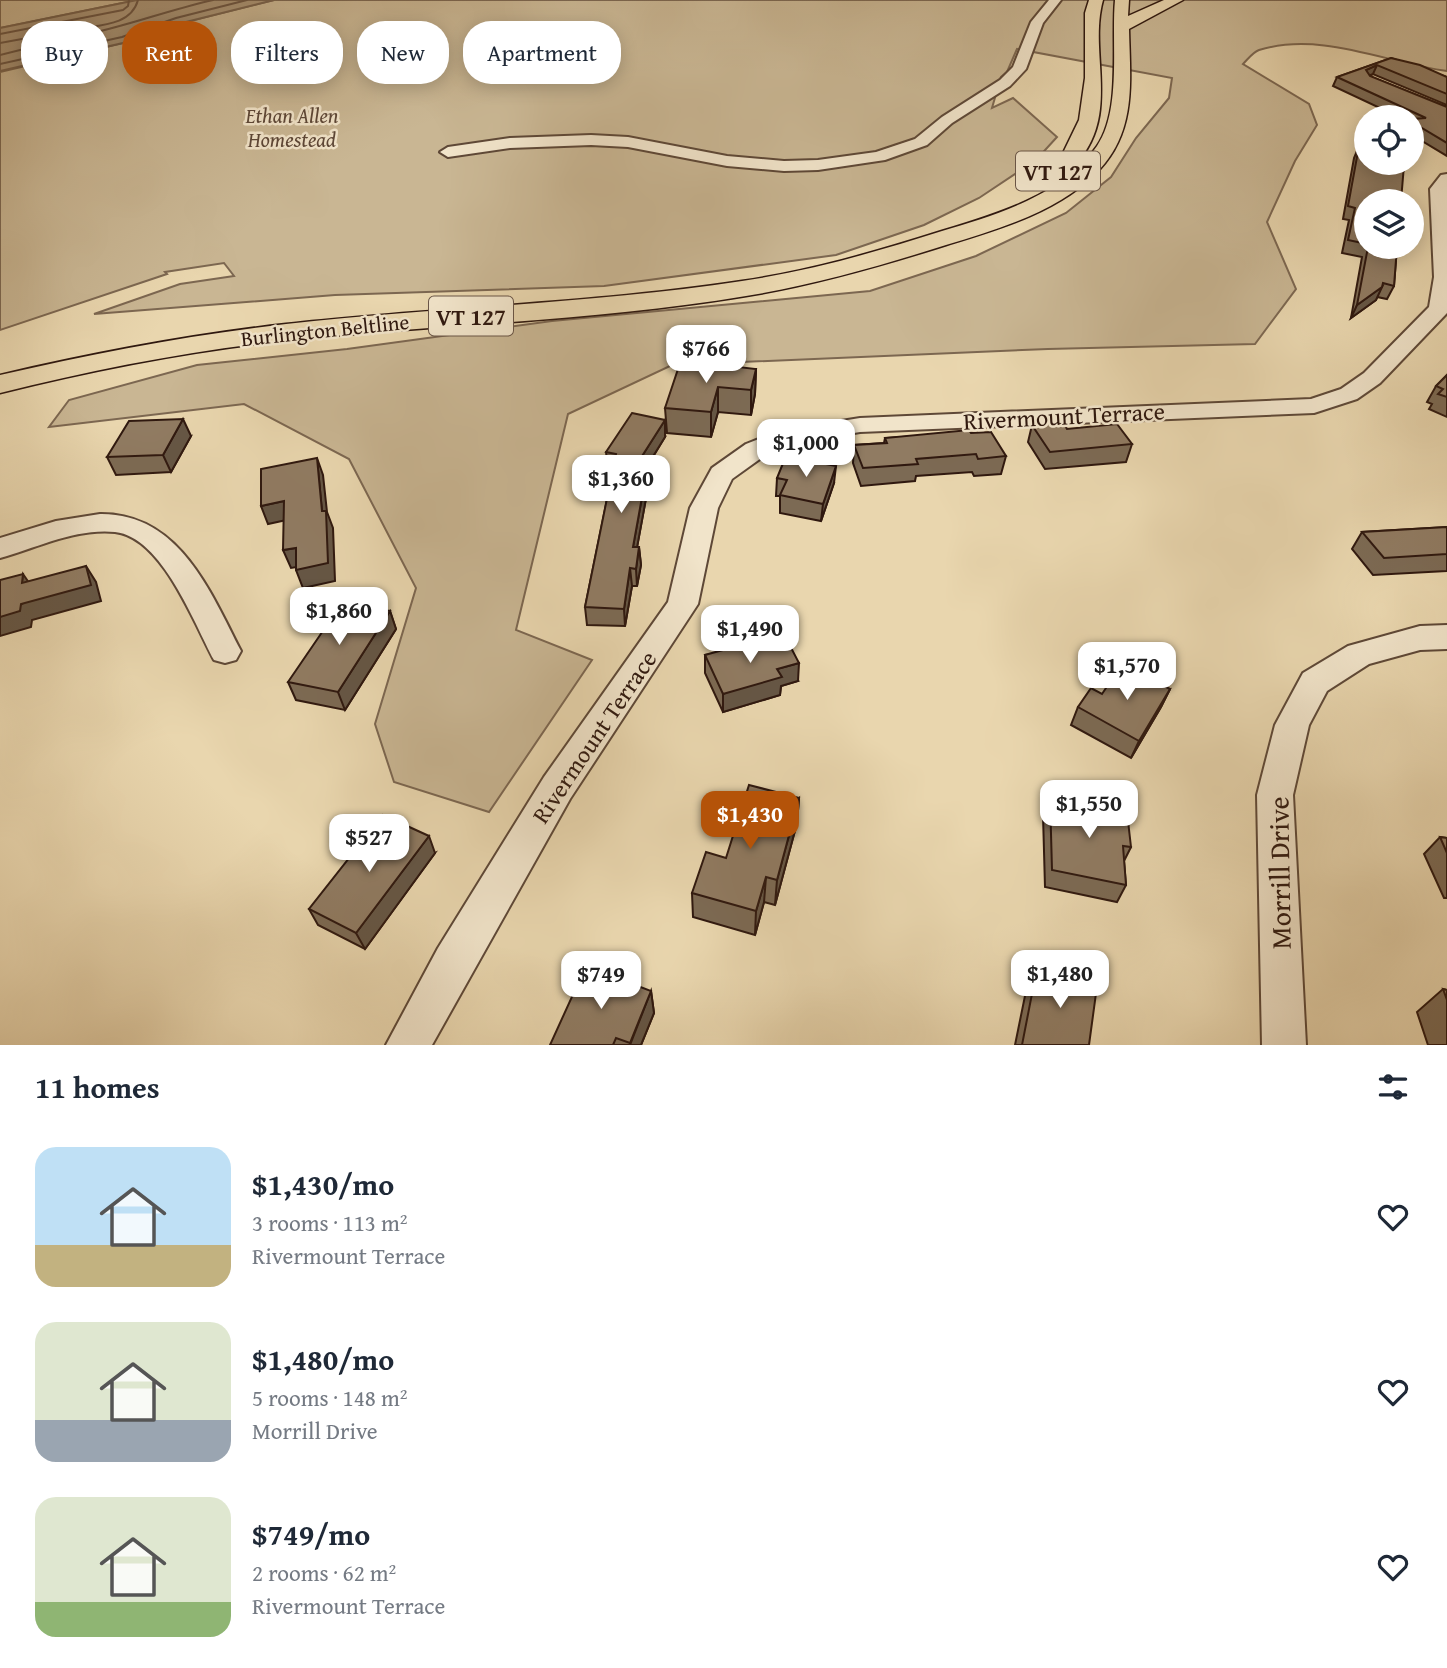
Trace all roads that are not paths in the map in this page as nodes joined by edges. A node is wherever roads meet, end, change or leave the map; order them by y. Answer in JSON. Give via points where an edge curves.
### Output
{"nodes":[{"id":1,"x":1055,"y":0,"type":"edge"},
{"id":2,"x":1096,"y":0,"type":"edge"},
{"id":3,"x":1122,"y":0,"type":"edge"},
{"id":4,"x":1176,"y":0,"type":"edge"},
{"id":5,"x":1121,"y":27,"type":"junction"},
{"id":6,"x":448,"y":152,"type":"dead end"},
{"id":7,"x":1447,"y":179,"type":"edge"},
{"id":8,"x":940,"y":239,"type":"junction"},
{"id":9,"x":1443,"y":310,"type":"edge"},
{"id":10,"x":0,"y":384,"type":"edge"},
{"id":11,"x":0,"y":548,"type":"edge"},
{"id":12,"x":1447,"y":637,"type":"edge"},
{"id":13,"x":225,"y":650,"type":"dead end"},
{"id":14,"x":408,"y":1045,"type":"edge"},
{"id":15,"x":1284,"y":1045,"type":"edge"}],
"edges":[{"from":1,"to":6,"type":"street","via":[[1038,22],[1019,69],[1005,83],[921,142],[879,157],[784,166],[591,140],[510,143]]},
{"from":2,"to":8,"type":"main road","name":"Burlington Beltline","number":"VT 127","via":[[1092,13],[1092,110],[1073,155],[1039,187]]},
{"from":3,"to":5,"type":"main road","name":"Burlington Beltline","number":"VT 127"},
{"from":4,"to":5,"type":"main road"},
{"from":5,"to":8,"type":"main road","name":"Burlington Beltline","number":"VT 127","via":[[1119,113],[1109,145],[1086,172],[1003,220]]},
{"from":7,"to":9,"type":"street","via":[[1439,190]]},
{"from":8,"to":10,"type":"main road","name":"Burlington Beltline","number":"VT 127","via":[[829,272],[743,289],[262,335],[125,357]]},
{"from":9,"to":14,"type":"street","name":"Rivermount Terrace","via":[[1372,378],[1349,394],[1314,406],[860,425],[788,436],[755,450],[721,474],[704,508],[683,604],[557,788]]},
{"from":11,"to":13,"type":"street","via":[[71,528],[116,522],[149,533],[199,601]]},
{"from":12,"to":15,"type":"street","name":"Morrill Drive","via":[[1420,638],[1359,655],[1315,682],[1292,725],[1275,795]]}]}
